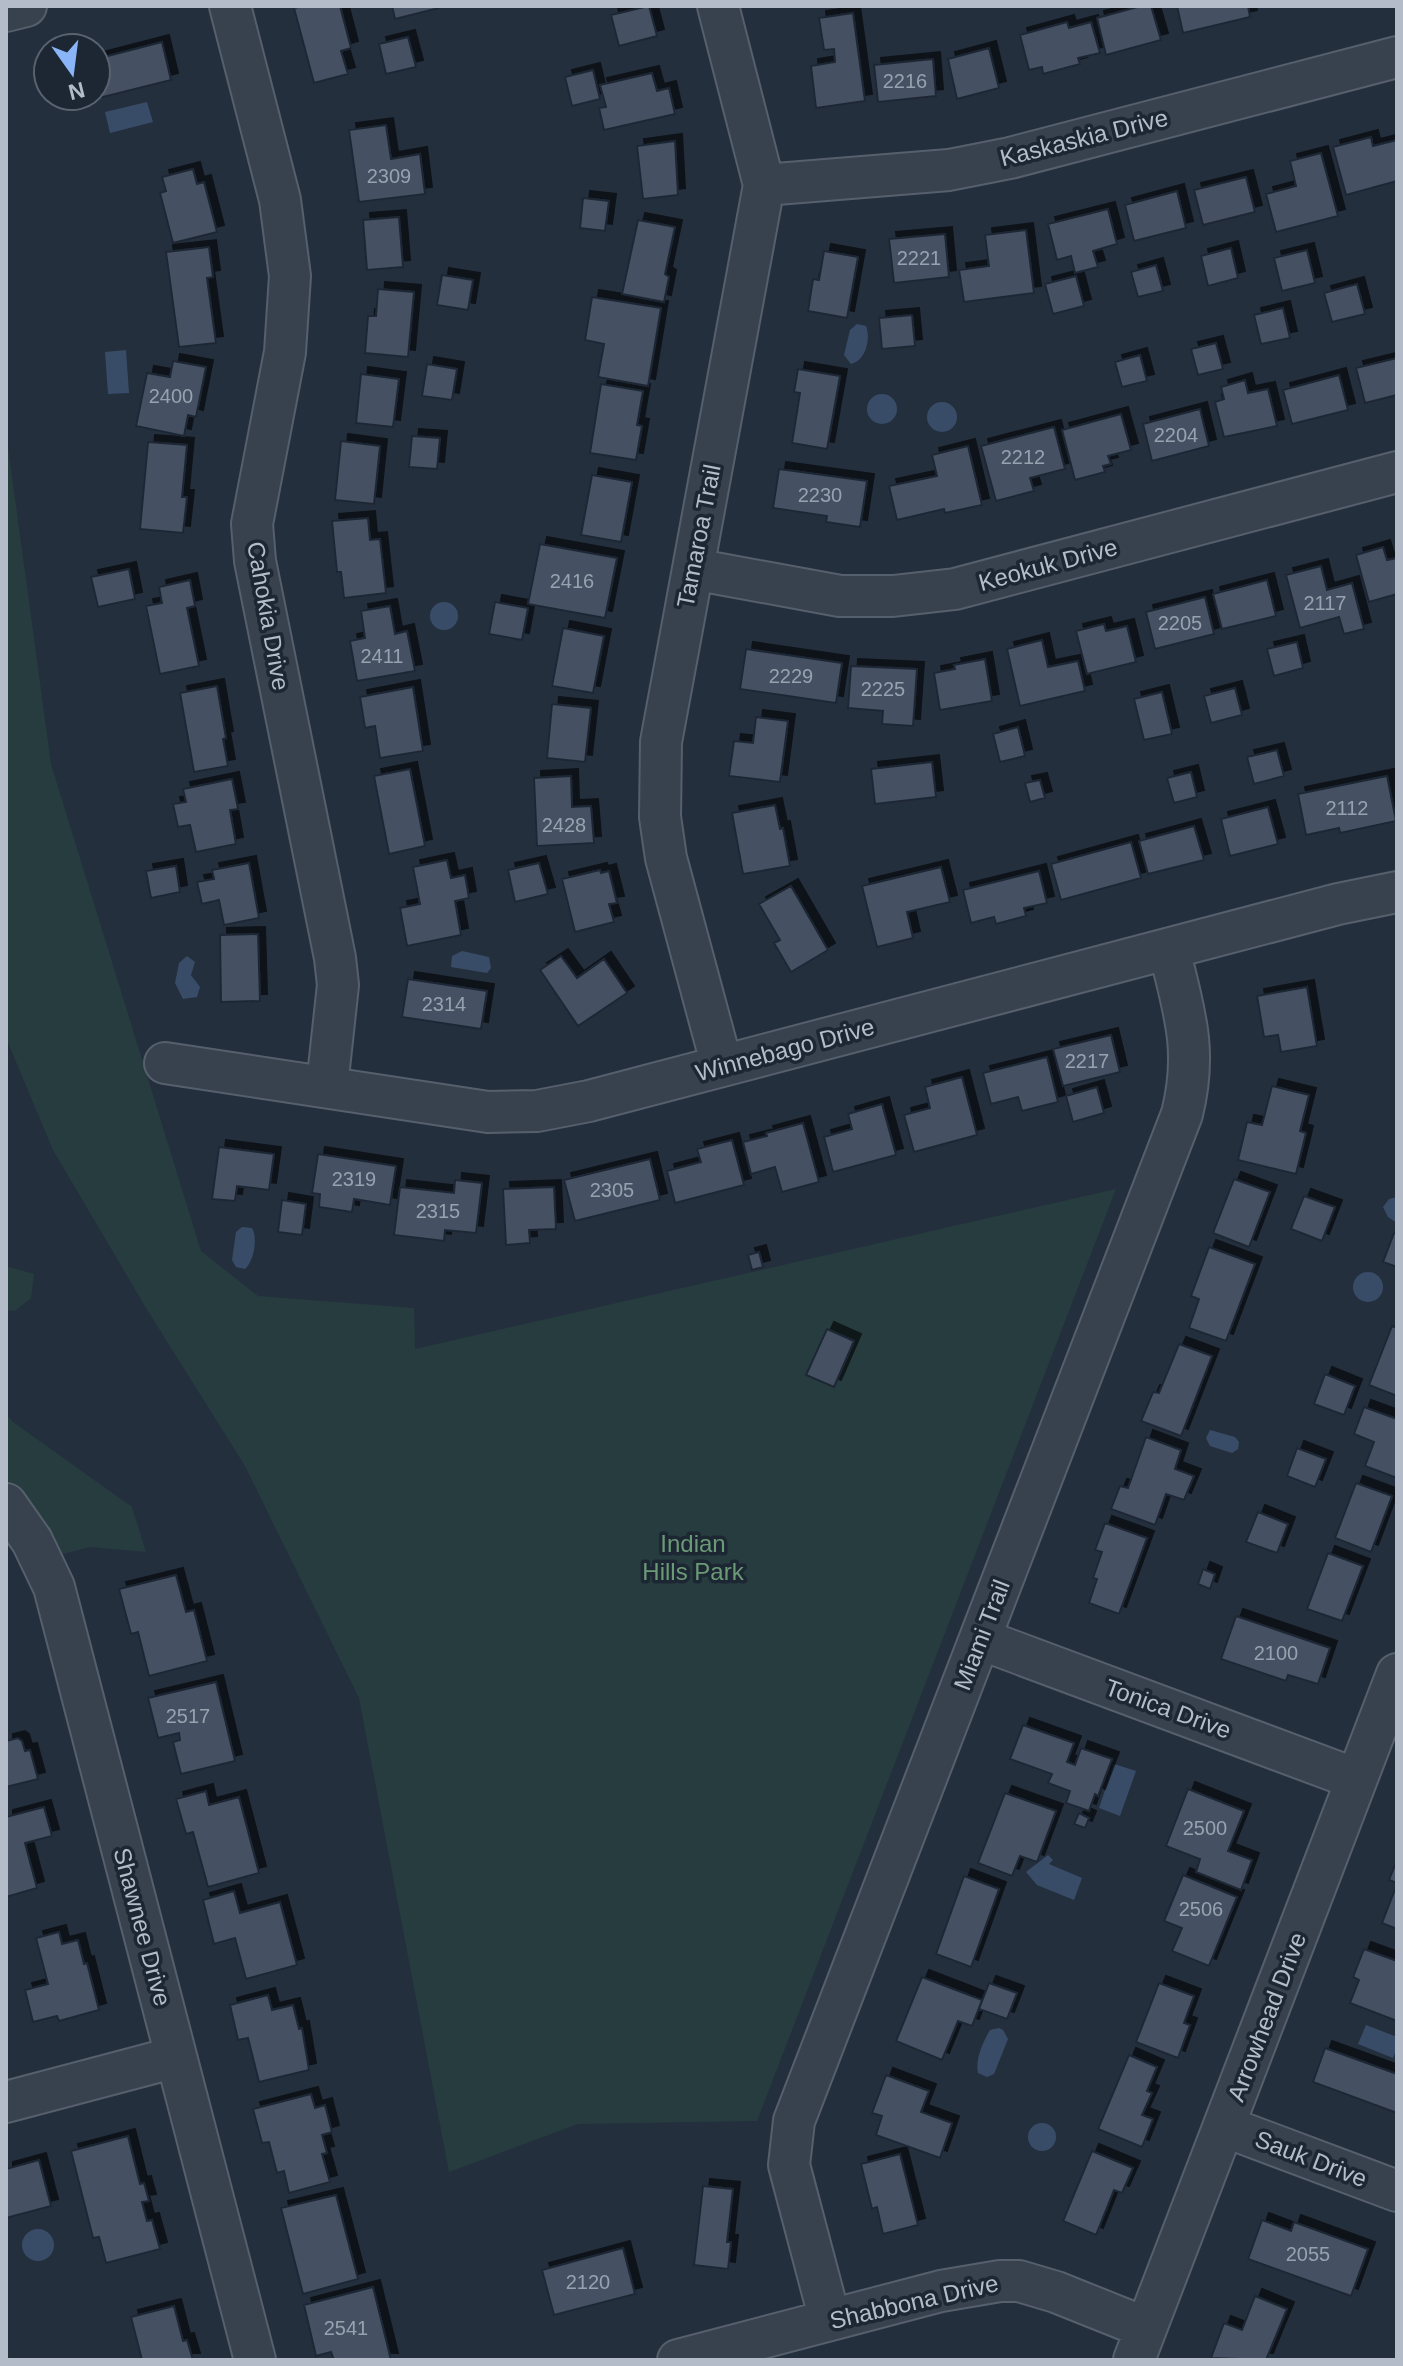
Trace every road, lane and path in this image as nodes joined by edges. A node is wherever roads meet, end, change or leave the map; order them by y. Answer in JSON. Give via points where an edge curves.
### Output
{"nodes":[{"id":1,"x":26,"y":6,"type":"edge"},
{"id":2,"x":230,"y":6,"type":"edge"},
{"id":3,"x":718,"y":6,"type":"edge"},
{"id":4,"x":6,"y":11,"type":"edge"},
{"id":5,"x":1397,"y":57,"type":"edge"},
{"id":6,"x":764,"y":185,"type":"junction"},
{"id":7,"x":1397,"y":472,"type":"edge"},
{"id":8,"x":693,"y":569,"type":"junction"},
{"id":9,"x":1397,"y":892,"type":"edge"},
{"id":10,"x":1169,"y":949,"type":"junction"},
{"id":11,"x":165,"y":1063,"type":"dead end"},
{"id":12,"x":722,"y":1066,"type":"junction"},
{"id":13,"x":327,"y":1086,"type":"junction"},
{"id":14,"x":6,"y":1504,"type":"edge"},
{"id":15,"x":980,"y":1639,"type":"junction"},
{"id":16,"x":1397,"y":1674,"type":"edge"},
{"id":17,"x":1356,"y":1779,"type":"junction"},
{"id":18,"x":176,"y":2057,"type":"junction"},
{"id":19,"x":6,"y":2102,"type":"edge"},
{"id":20,"x":1226,"y":2127,"type":"junction"},
{"id":21,"x":1397,"y":2191,"type":"edge"},
{"id":22,"x":830,"y":2320,"type":"junction"},
{"id":23,"x":1140,"y":2344,"type":"edge"},
{"id":24,"x":255,"y":2360,"type":"edge"},
{"id":25,"x":678,"y":2360,"type":"edge"}],
"edges":[{"from":1,"to":4,"type":"street"},
{"from":2,"to":13,"type":"street","name":"Cahokia Drive","via":[[280,200],[289,260],[285,352],[252,524],[338,985]]},
{"from":3,"to":6,"type":"street","name":"Tamaroa Trail"},
{"from":5,"to":6,"type":"street","name":"Kaskaskia Drive","via":[[980,164]]},
{"from":6,"to":8,"type":"street","name":"Tamaroa Trail"},
{"from":7,"to":8,"type":"street","name":"Keokuk Drive","via":[[955,589],[840,596]]},
{"from":8,"to":12,"type":"street","name":"Tamaroa Trail","via":[[661,742],[660,817],[666,858]]},
{"from":9,"to":10,"type":"street","name":"Winnebago Drive"},
{"from":10,"to":12,"type":"street","name":"Winnebago Drive"},
{"from":10,"to":15,"type":"street","name":"Miami Trail","via":[[1189,1029],[1190,1073],[1182,1114]]},
{"from":11,"to":13,"type":"street","name":"Winnebago Drive"},
{"from":12,"to":13,"type":"street","name":"Winnebago Drive","via":[[537,1111],[488,1112]]},
{"from":14,"to":18,"type":"street","name":"Shawnee Drive","via":[[54,1587]]},
{"from":15,"to":17,"type":"street","name":"Tonica Drive"},
{"from":15,"to":22,"type":"street","name":"Miami Trail","via":[[794,2121],[789,2165]]},
{"from":16,"to":17,"type":"street","name":"Arrowhead Drive"},
{"from":17,"to":20,"type":"street","name":"Arrowhead Drive"},
{"from":18,"to":19,"type":"street"},
{"from":18,"to":24,"type":"street","name":"Shawnee Drive"},
{"from":20,"to":21,"type":"street","name":"Sauk Drive"},
{"from":20,"to":23,"type":"street","name":"Arrowhead Drive"},
{"from":22,"to":23,"type":"street","name":"Shabbona Drive","via":[[980,2282],[1019,2281],[1056,2292]]},
{"from":22,"to":25,"type":"street","name":"Shabbona Drive"}]}
